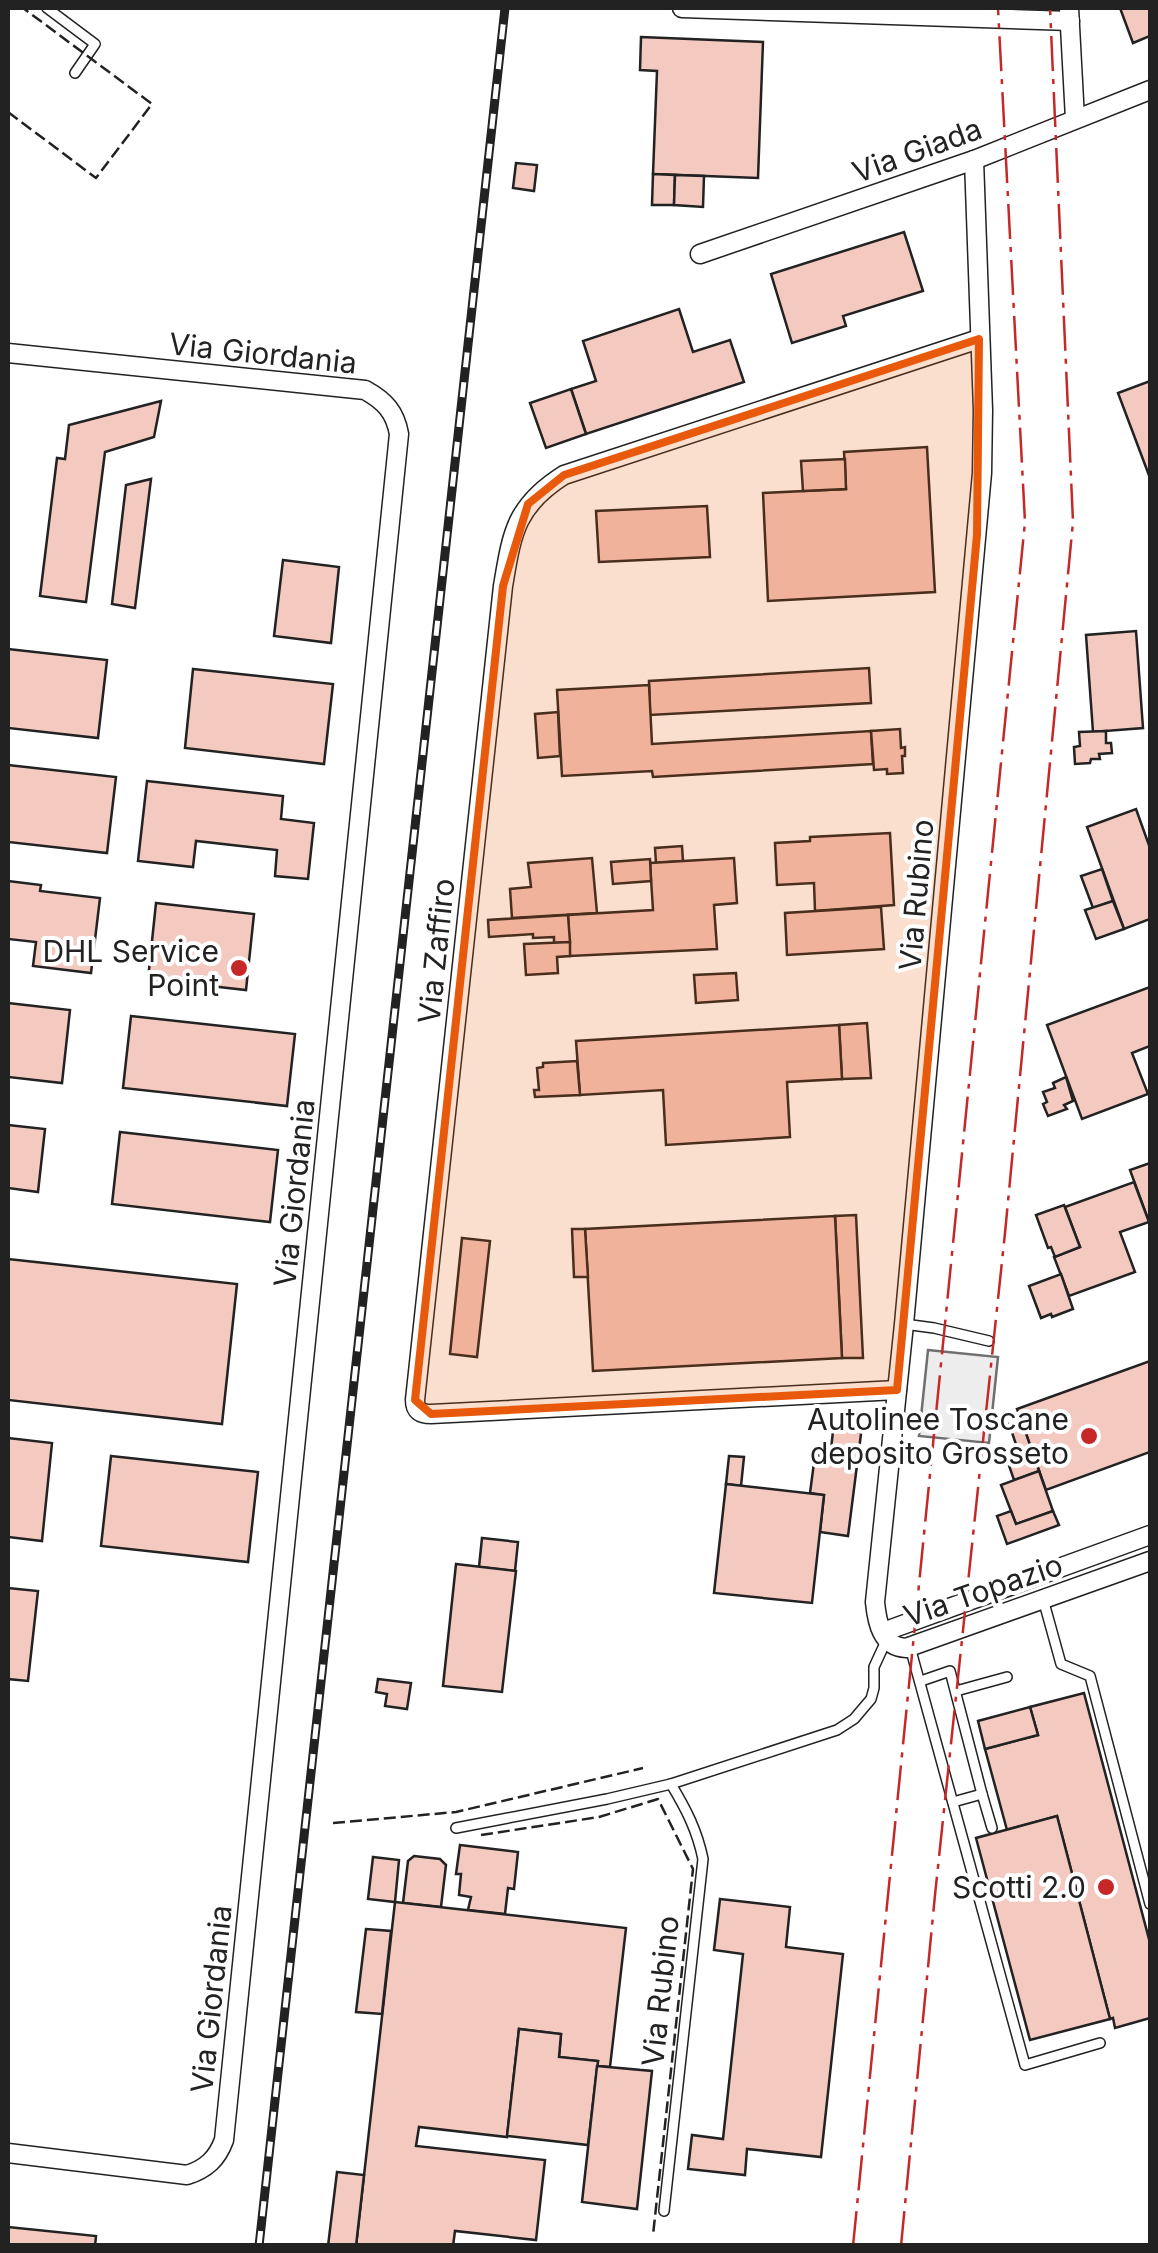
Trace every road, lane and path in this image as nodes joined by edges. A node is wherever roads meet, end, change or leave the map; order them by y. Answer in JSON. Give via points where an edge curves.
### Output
{"nodes":[{"id":1,"x":47,"y":8,"type":"edge"},
{"id":2,"x":682,"y":8,"type":"edge"},
{"id":3,"x":1070,"y":14,"type":"edge"},
{"id":4,"x":75,"y":73,"type":"dead end"},
{"id":5,"x":1150,"y":90,"type":"edge"},
{"id":6,"x":1075,"y":119,"type":"junction"},
{"id":7,"x":974,"y":160,"type":"junction"},
{"id":8,"x":700,"y":254,"type":"dead end"},
{"id":9,"x":979,"y":339,"type":"junction"},
{"id":10,"x":8,"y":353,"type":"edge"},
{"id":11,"x":904,"y":1324,"type":"junction"},
{"id":12,"x":988,"y":1341,"type":"dead end"},
{"id":13,"x":896,"y":1390,"type":"junction"},
{"id":14,"x":1150,"y":1535,"type":"edge"},
{"id":15,"x":1150,"y":1561,"type":"edge"},
{"id":16,"x":1043,"y":1599,"type":"junction"},
{"id":17,"x":885,"y":1636,"type":"junction"},
{"id":18,"x":910,"y":1647,"type":"junction"},
{"id":19,"x":1008,"y":1677,"type":"dead end"},
{"id":20,"x":921,"y":1681,"type":"junction"},
{"id":21,"x":956,"y":1691,"type":"junction"},
{"id":22,"x":671,"y":1784,"type":"junction"},
{"id":23,"x":982,"y":1794,"type":"junction"},
{"id":24,"x":953,"y":1802,"type":"junction"},
{"id":25,"x":456,"y":1828,"type":"dead end"},
{"id":26,"x":992,"y":1828,"type":"dead end"},
{"id":27,"x":1150,"y":1904,"type":"edge"},
{"id":28,"x":1100,"y":2043,"type":"dead end"},
{"id":29,"x":8,"y":2153,"type":"edge"},
{"id":30,"x":664,"y":2211,"type":"dead end"}],
"edges":[{"from":1,"to":4,"type":"lane","via":[[95,44]]},
{"from":2,"to":3,"type":"street"},
{"from":3,"to":6,"type":"street"},
{"from":5,"to":6,"type":"street","name":"Via Giada"},
{"from":6,"to":7,"type":"street","name":"Via Giada"},
{"from":7,"to":8,"type":"street","name":"Via Giada"},
{"from":7,"to":9,"type":"street","name":"Via Rubino"},
{"from":9,"to":11,"type":"street","name":"Via Rubino","via":[[978,519]]},
{"from":9,"to":13,"type":"street","name":"Via Zaffiro","via":[[564,475],[528,504],[510,543],[503,586],[415,1405],[431,1414]]},
{"from":10,"to":29,"type":"street","name":"Via Giordania","via":[[365,390],[389,406],[399,434],[224,2140],[209,2164],[187,2175]]},
{"from":11,"to":12,"type":"lane"},
{"from":11,"to":13,"type":"street","name":"Via Rubino"},
{"from":13,"to":17,"type":"street","name":"Via Rubino","via":[[875,1602]]},
{"from":14,"to":17,"type":"street","name":"Via Topazio"},
{"from":15,"to":16,"type":"street","name":"Via Topazio"},
{"from":16,"to":18,"type":"street","name":"Via Topazio"},
{"from":16,"to":27,"type":"lane","via":[[1061,1664],[1090,1676]]},
{"from":17,"to":18,"type":"street","name":"Via Topazio","via":[[896,1648]]},
{"from":17,"to":22,"type":"lane","name":"Via Rubino","via":[[871,1698],[854,1719]]},
{"from":18,"to":20,"type":"lane"},
{"from":19,"to":21,"type":"lane"},
{"from":20,"to":21,"type":"lane","via":[[950,1672]]},
{"from":20,"to":24,"type":"lane"},
{"from":21,"to":23,"type":"lane"},
{"from":22,"to":25,"type":"lane","name":"Via Rubino"},
{"from":22,"to":30,"type":"lane","name":"Via Rubino","via":[[692,1818],[702,1859]]},
{"from":23,"to":24,"type":"lane"},
{"from":23,"to":26,"type":"lane"},
{"from":24,"to":28,"type":"lane","via":[[1025,2065]]}]}
